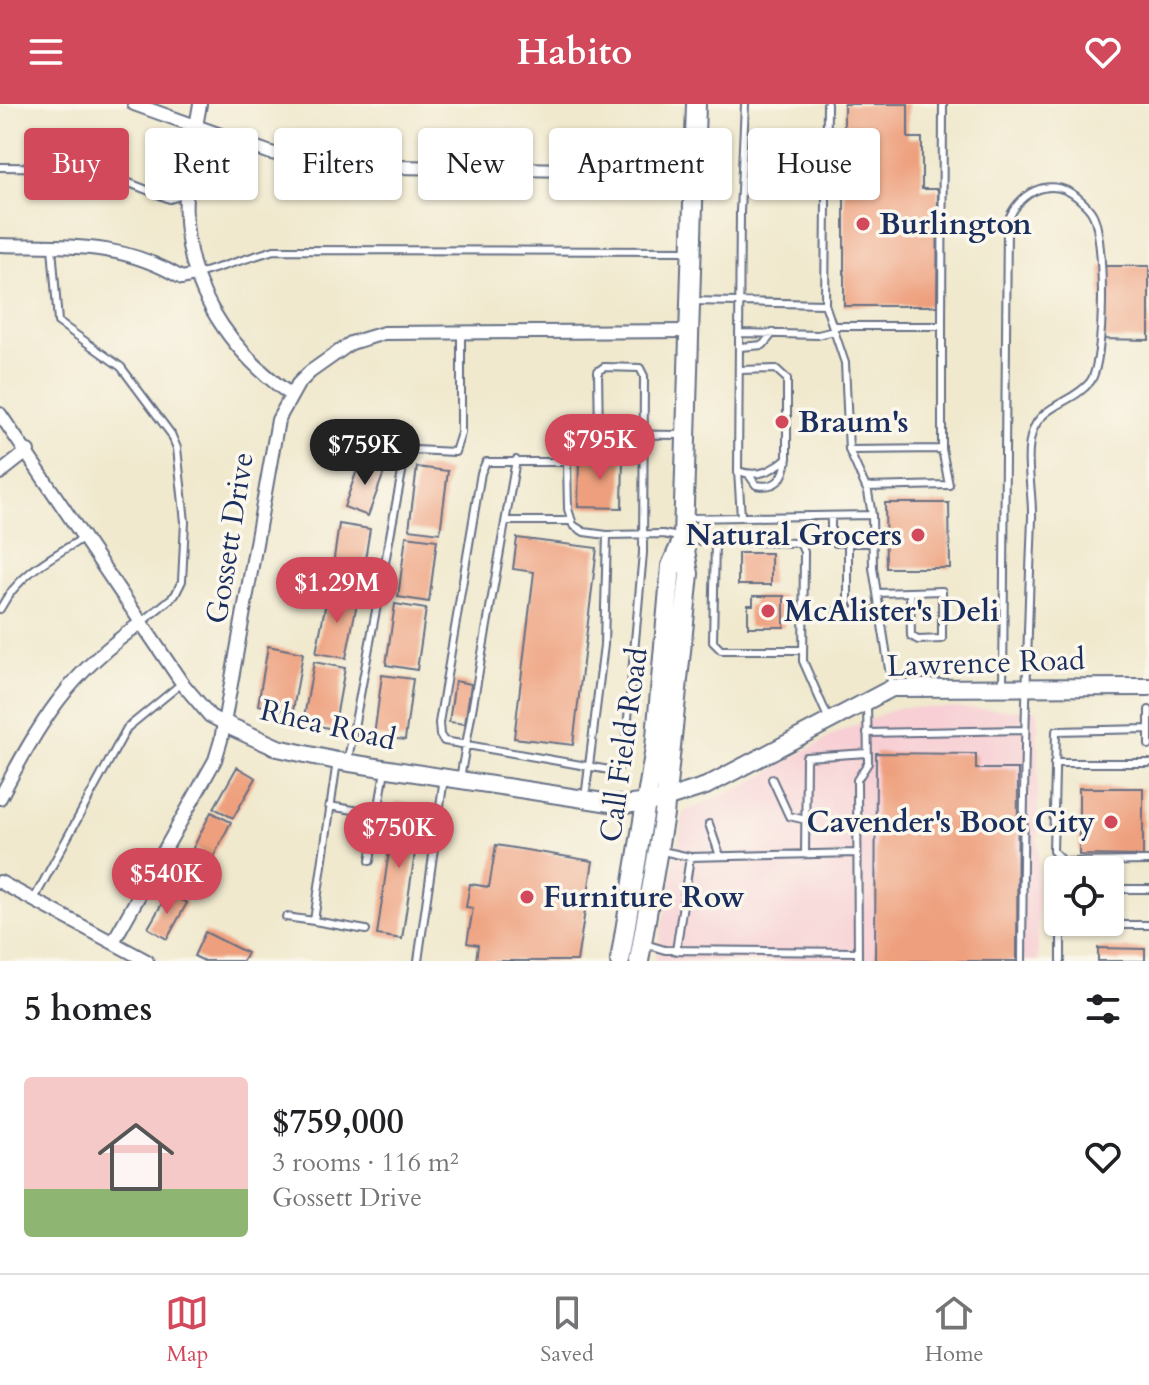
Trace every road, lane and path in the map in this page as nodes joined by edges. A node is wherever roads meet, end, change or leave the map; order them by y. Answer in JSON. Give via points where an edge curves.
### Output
{"nodes":[{"id":1,"x":134,"y":104,"type":"edge"},
{"id":2,"x":200,"y":104,"type":"edge"},
{"id":3,"x":696,"y":104,"type":"edge"},
{"id":4,"x":745,"y":104,"type":"edge"},
{"id":5,"x":827,"y":104,"type":"edge"},
{"id":6,"x":943,"y":104,"type":"edge"},
{"id":7,"x":197,"y":125,"type":"junction"},
{"id":8,"x":197,"y":128,"type":"edge"},
{"id":9,"x":695,"y":128,"type":"edge"},
{"id":10,"x":0,"y":167,"type":"edge"},
{"id":11,"x":549,"y":170,"type":"edge"},
{"id":12,"x":145,"y":189,"type":"edge"},
{"id":13,"x":187,"y":200,"type":"edge"},
{"id":14,"x":694,"y":200,"type":"edge"},
{"id":15,"x":0,"y":245,"type":"edge"},
{"id":16,"x":52,"y":247,"type":"junction"},
{"id":17,"x":693,"y":252,"type":"junction"},
{"id":18,"x":195,"y":275,"type":"junction"},
{"id":19,"x":691,"y":301,"type":"junction"},
{"id":20,"x":741,"y":302,"type":"junction"},
{"id":21,"x":825,"y":304,"type":"junction"},
{"id":22,"x":942,"y":326,"type":"junction"},
{"id":23,"x":833,"y":329,"type":"junction"},
{"id":24,"x":691,"y":331,"type":"junction"},
{"id":25,"x":461,"y":332,"type":"junction"},
{"id":26,"x":740,"y":333,"type":"junction"},
{"id":27,"x":773,"y":333,"type":"junction"},
{"id":28,"x":740,"y":347,"type":"junction"},
{"id":29,"x":740,"y":370,"type":"junction"},
{"id":30,"x":291,"y":395,"type":"junction"},
{"id":31,"x":0,"y":414,"type":"edge"},
{"id":32,"x":586,"y":434,"type":"dead end"},
{"id":33,"x":599,"y":434,"type":"junction"},
{"id":34,"x":644,"y":434,"type":"junction"},
{"id":35,"x":687,"y":435,"type":"junction"},
{"id":36,"x":375,"y":448,"type":"dead end"},
{"id":37,"x":942,"y":449,"type":"junction"},
{"id":38,"x":849,"y":450,"type":"junction"},
{"id":39,"x":28,"y":451,"type":"junction"},
{"id":40,"x":406,"y":451,"type":"junction"},
{"id":41,"x":787,"y":458,"type":"junction"},
{"id":42,"x":516,"y":460,"type":"junction"},
{"id":43,"x":738,"y":471,"type":"junction"},
{"id":44,"x":0,"y":473,"type":"edge"},
{"id":45,"x":749,"y":475,"type":"junction"},
{"id":46,"x":866,"y":487,"type":"junction"},
{"id":47,"x":872,"y":515,"type":"junction"},
{"id":48,"x":831,"y":516,"type":"junction"},
{"id":49,"x":741,"y":517,"type":"junction"},
{"id":50,"x":684,"y":518,"type":"junction"},
{"id":51,"x":506,"y":521,"type":"junction"},
{"id":52,"x":572,"y":521,"type":"junction"},
{"id":53,"x":643,"y":534,"type":"junction"},
{"id":54,"x":607,"y":535,"type":"junction"},
{"id":55,"x":85,"y":537,"type":"junction"},
{"id":56,"x":683,"y":538,"type":"junction"},
{"id":57,"x":715,"y":541,"type":"junction"},
{"id":58,"x":848,"y":543,"type":"junction"},
{"id":59,"x":873,"y":543,"type":"junction"},
{"id":60,"x":910,"y":592,"type":"junction"},
{"id":61,"x":877,"y":593,"type":"junction"},
{"id":62,"x":0,"y":609,"type":"edge"},
{"id":63,"x":879,"y":610,"type":"junction"},
{"id":64,"x":836,"y":611,"type":"dead end"},
{"id":65,"x":848,"y":611,"type":"junction"},
{"id":66,"x":141,"y":623,"type":"junction"},
{"id":67,"x":803,"y":650,"type":"junction"},
{"id":68,"x":182,"y":683,"type":"junction"},
{"id":69,"x":1027,"y":686,"type":"junction"},
{"id":70,"x":1003,"y":687,"type":"junction"},
{"id":71,"x":1149,"y":687,"type":"edge"},
{"id":72,"x":892,"y":688,"type":"junction"},
{"id":73,"x":867,"y":699,"type":"junction"},
{"id":74,"x":1149,"y":710,"type":"edge"},
{"id":75,"x":830,"y":720,"type":"junction"},
{"id":76,"x":225,"y":724,"type":"junction"},
{"id":77,"x":1148,"y":729,"type":"edge"},
{"id":78,"x":1024,"y":730,"type":"junction"},
{"id":79,"x":867,"y":733,"type":"junction"},
{"id":80,"x":1149,"y":745,"type":"edge"},
{"id":81,"x":466,"y":747,"type":"junction"},
{"id":82,"x":867,"y":753,"type":"junction"},
{"id":83,"x":342,"y":762,"type":"junction"},
{"id":84,"x":1054,"y":763,"type":"junction"},
{"id":85,"x":1149,"y":763,"type":"edge"},
{"id":86,"x":586,"y":768,"type":"junction"},
{"id":87,"x":385,"y":769,"type":"junction"},
{"id":88,"x":772,"y":779,"type":"dead end"},
{"id":89,"x":452,"y":780,"type":"junction"},
{"id":90,"x":0,"y":798,"type":"edge"},
{"id":91,"x":584,"y":801,"type":"junction"},
{"id":92,"x":656,"y":801,"type":"junction"},
{"id":93,"x":329,"y":806,"type":"junction"},
{"id":94,"x":378,"y":814,"type":"junction"},
{"id":95,"x":806,"y":820,"type":"junction"},
{"id":96,"x":709,"y":824,"type":"dead end"},
{"id":97,"x":658,"y":850,"type":"junction"},
{"id":98,"x":857,"y":853,"type":"junction"},
{"id":99,"x":805,"y":854,"type":"junction"},
{"id":100,"x":720,"y":856,"type":"junction"},
{"id":101,"x":690,"y":857,"type":"junction"},
{"id":102,"x":370,"y":861,"type":"dead end"},
{"id":103,"x":1149,"y":861,"type":"edge"},
{"id":104,"x":0,"y":882,"type":"edge"},
{"id":105,"x":1124,"y":889,"type":"edge"},
{"id":106,"x":1149,"y":889,"type":"edge"},
{"id":107,"x":34,"y":899,"type":"junction"},
{"id":108,"x":286,"y":917,"type":"dead end"},
{"id":109,"x":314,"y":921,"type":"junction"},
{"id":110,"x":1124,"y":925,"type":"edge"},
{"id":111,"x":1149,"y":925,"type":"edge"},
{"id":112,"x":366,"y":930,"type":"dead end"},
{"id":113,"x":1061,"y":936,"type":"edge"},
{"id":114,"x":113,"y":942,"type":"junction"},
{"id":115,"x":635,"y":947,"type":"edge"},
{"id":116,"x":665,"y":950,"type":"junction"},
{"id":117,"x":676,"y":951,"type":"junction"},
{"id":118,"x":858,"y":952,"type":"junction"},
{"id":119,"x":147,"y":961,"type":"edge"},
{"id":120,"x":418,"y":961,"type":"edge"},
{"id":121,"x":620,"y":961,"type":"edge"},
{"id":122,"x":666,"y":961,"type":"edge"},
{"id":123,"x":858,"y":961,"type":"edge"},
{"id":124,"x":1022,"y":961,"type":"edge"},
{"id":125,"x":1061,"y":961,"type":"edge"}],
"edges":[{"from":1,"to":7,"type":"street"},
{"from":2,"to":7,"type":"street"},
{"from":3,"to":9,"type":"main road","name":"Call Field Road"},
{"from":4,"to":20,"type":"lane"},
{"from":5,"to":21,"type":"lane"},
{"from":6,"to":22,"type":"lane"},
{"from":7,"to":8,"type":"street"},
{"from":7,"to":11,"type":"street","via":[[271,153],[331,166]]},
{"from":10,"to":12,"type":"lane","via":[[91,168]]},
{"from":13,"to":18,"type":"street"},
{"from":14,"to":17,"type":"main road","name":"Call Field Road"},
{"from":15,"to":16,"type":"street"},
{"from":16,"to":18,"type":"street","via":[[114,249],[182,278]]},
{"from":16,"to":66,"type":"lane","via":[[58,322],[121,367],[177,448],[185,522],[182,581],[175,595]]},
{"from":17,"to":18,"type":"lane","via":[[274,250]]},
{"from":17,"to":19,"type":"main road","name":"Call Field Road"},
{"from":18,"to":30,"type":"street","via":[[220,327],[236,347]]},
{"from":19,"to":20,"type":"lane"},
{"from":19,"to":24,"type":"main road","name":"Call Field Road"},
{"from":20,"to":21,"type":"lane"},
{"from":20,"to":26,"type":"lane"},
{"from":21,"to":23,"type":"lane"},
{"from":22,"to":23,"type":"lane"},
{"from":22,"to":37,"type":"lane"},
{"from":23,"to":27,"type":"lane","via":[[818,335]]},
{"from":23,"to":38,"type":"lane","via":[[845,363]]},
{"from":24,"to":25,"type":"street","name":"Gossett Drive"},
{"from":24,"to":35,"type":"main road","name":"Call Field Road"},
{"from":25,"to":30,"type":"street","name":"Gossett Drive","via":[[401,331],[351,343],[310,372]]},
{"from":25,"to":40,"type":"lane","via":[[459,444],[448,453]]},
{"from":26,"to":27,"type":"lane"},
{"from":26,"to":28,"type":"lane"},
{"from":27,"to":28,"type":"lane","via":[[763,345]]},
{"from":28,"to":29,"type":"lane"},
{"from":29,"to":41,"type":"lane","via":[[776,369],[787,379]]},
{"from":29,"to":43,"type":"lane"},
{"from":30,"to":76,"type":"street","name":"Gossett Drive","via":[[272,439]]},
{"from":31,"to":39,"type":"street","name":"Rhea Road"},
{"from":32,"to":33,"type":"lane"},
{"from":33,"to":34,"type":"lane"},
{"from":33,"to":34,"type":"lane","via":[[598,371],[620,367],[643,371]]},
{"from":34,"to":35,"type":"lane"},
{"from":34,"to":53,"type":"lane"},
{"from":35,"to":50,"type":"main road","name":"Call Field Road"},
{"from":36,"to":40,"type":"lane"},
{"from":37,"to":38,"type":"lane"},
{"from":37,"to":46,"type":"lane","via":[[949,485]]},
{"from":38,"to":46,"type":"lane"},
{"from":39,"to":44,"type":"street"},
{"from":39,"to":55,"type":"street","name":"Rhea Road"},
{"from":40,"to":83,"type":"lane"},
{"from":41,"to":45,"type":"lane","via":[[767,472]]},
{"from":41,"to":45,"type":"lane","via":[[786,472],[768,487],[756,485]]},
{"from":42,"to":51,"type":"lane"},
{"from":42,"to":52,"type":"lane","via":[[567,462]]},
{"from":42,"to":81,"type":"lane","via":[[490,460],[481,473],[439,723],[444,741]]},
{"from":43,"to":45,"type":"lane"},
{"from":43,"to":49,"type":"lane"},
{"from":46,"to":47,"type":"lane"},
{"from":47,"to":48,"type":"lane"},
{"from":47,"to":59,"type":"lane"},
{"from":48,"to":49,"type":"lane"},
{"from":48,"to":58,"type":"lane","via":[[831,539]]},
{"from":49,"to":50,"type":"lane"},
{"from":50,"to":56,"type":"main road","name":"Call Field Road"},
{"from":51,"to":52,"type":"lane"},
{"from":51,"to":81,"type":"lane"},
{"from":52,"to":54,"type":"lane","via":[[577,529]]},
{"from":53,"to":54,"type":"lane"},
{"from":53,"to":56,"type":"lane"},
{"from":53,"to":86,"type":"lane","via":[[624,762],[615,771]]},
{"from":54,"to":86,"type":"lane","via":[[604,645]]},
{"from":55,"to":62,"type":"lane","via":[[27,573]]},
{"from":55,"to":66,"type":"street","name":"Rhea Road"},
{"from":56,"to":57,"type":"lane"},
{"from":56,"to":92,"type":"main road","name":"Call Field Road","via":[[689,574]]},
{"from":57,"to":67,"type":"lane","via":[[800,543]]},
{"from":57,"to":67,"type":"lane","via":[[713,642],[721,650]]},
{"from":58,"to":59,"type":"lane"},
{"from":58,"to":65,"type":"lane"},
{"from":59,"to":61,"type":"lane"},
{"from":60,"to":60,"type":"lane","via":[[942,591],[942,639],[911,636]]},
{"from":60,"to":61,"type":"lane"},
{"from":61,"to":63,"type":"lane"},
{"from":63,"to":65,"type":"lane"},
{"from":63,"to":72,"type":"lane"},
{"from":64,"to":65,"type":"lane"},
{"from":66,"to":68,"type":"street","name":"Rhea Road"},
{"from":66,"to":90,"type":"street","via":[[100,652],[59,696]]},
{"from":67,"to":75,"type":"lane","via":[[806,673]]},
{"from":68,"to":76,"type":"street","name":"Rhea Road","via":[[210,716]]},
{"from":68,"to":107,"type":"lane","via":[[127,728]]},
{"from":69,"to":70,"type":"street","name":"Lawrence Road"},
{"from":69,"to":70,"type":"lane","via":[[1031,436],[1048,410],[1088,384],[1100,339],[1096,223],[1074,194],[1051,188],[1024,195],[1007,224]]},
{"from":69,"to":71,"type":"street","name":"Lawrence Road"},
{"from":69,"to":78,"type":"lane"},
{"from":70,"to":72,"type":"street","name":"Lawrence Road"},
{"from":72,"to":73,"type":"street","name":"Lawrence Road"},
{"from":73,"to":75,"type":"street","name":"Lawrence Road"},
{"from":73,"to":79,"type":"lane"},
{"from":74,"to":77,"type":"lane"},
{"from":75,"to":92,"type":"street","name":"Lawrence Road","via":[[735,773]]},
{"from":76,"to":83,"type":"street","name":"Rhea Road","via":[[278,748]]},
{"from":76,"to":114,"type":"street","name":"Gossett Drive","via":[[215,760]]},
{"from":77,"to":80,"type":"lane"},
{"from":77,"to":84,"type":"lane","via":[[1061,729],[1054,737]]},
{"from":78,"to":79,"type":"lane"},
{"from":78,"to":124,"type":"lane"},
{"from":79,"to":82,"type":"lane"},
{"from":81,"to":86,"type":"lane"},
{"from":81,"to":89,"type":"lane"},
{"from":82,"to":95,"type":"lane","via":[[806,757]]},
{"from":82,"to":98,"type":"lane","via":[[868,763],[857,780]]},
{"from":83,"to":87,"type":"street","name":"Rhea Road"},
{"from":83,"to":93,"type":"lane"},
{"from":84,"to":85,"type":"lane"},
{"from":84,"to":103,"type":"lane","via":[[1054,856],[1064,862]]},
{"from":86,"to":91,"type":"lane"},
{"from":87,"to":89,"type":"street","name":"Rhea Road"},
{"from":87,"to":94,"type":"lane"},
{"from":88,"to":95,"type":"lane","via":[[789,816]]},
{"from":89,"to":91,"type":"street","name":"Rhea Road"},
{"from":89,"to":120,"type":"lane"},
{"from":91,"to":92,"type":"street","name":"Rhea Road"},
{"from":92,"to":97,"type":"main road","name":"Call Field Road"},
{"from":92,"to":115,"type":"main road","name":"Call Field Road"},
{"from":93,"to":94,"type":"lane"},
{"from":93,"to":109,"type":"lane"},
{"from":94,"to":102,"type":"lane"},
{"from":95,"to":99,"type":"lane"},
{"from":96,"to":100,"type":"lane"},
{"from":97,"to":101,"type":"lane"},
{"from":97,"to":115,"type":"main road","name":"Call Field Road"},
{"from":98,"to":99,"type":"lane"},
{"from":98,"to":118,"type":"lane"},
{"from":99,"to":100,"type":"lane"},
{"from":100,"to":101,"type":"lane"},
{"from":101,"to":117,"type":"lane"},
{"from":104,"to":107,"type":"street"},
{"from":105,"to":106,"type":"lane"},
{"from":107,"to":114,"type":"street"},
{"from":108,"to":109,"type":"lane"},
{"from":109,"to":112,"type":"lane"},
{"from":110,"to":111,"type":"lane"},
{"from":113,"to":125,"type":"lane"},
{"from":114,"to":119,"type":"street"},
{"from":115,"to":116,"type":"lane"},
{"from":115,"to":121,"type":"main road","name":"Call Field Road"},
{"from":116,"to":117,"type":"lane"},
{"from":116,"to":122,"type":"lane"},
{"from":117,"to":118,"type":"lane"},
{"from":118,"to":123,"type":"lane"}]}
